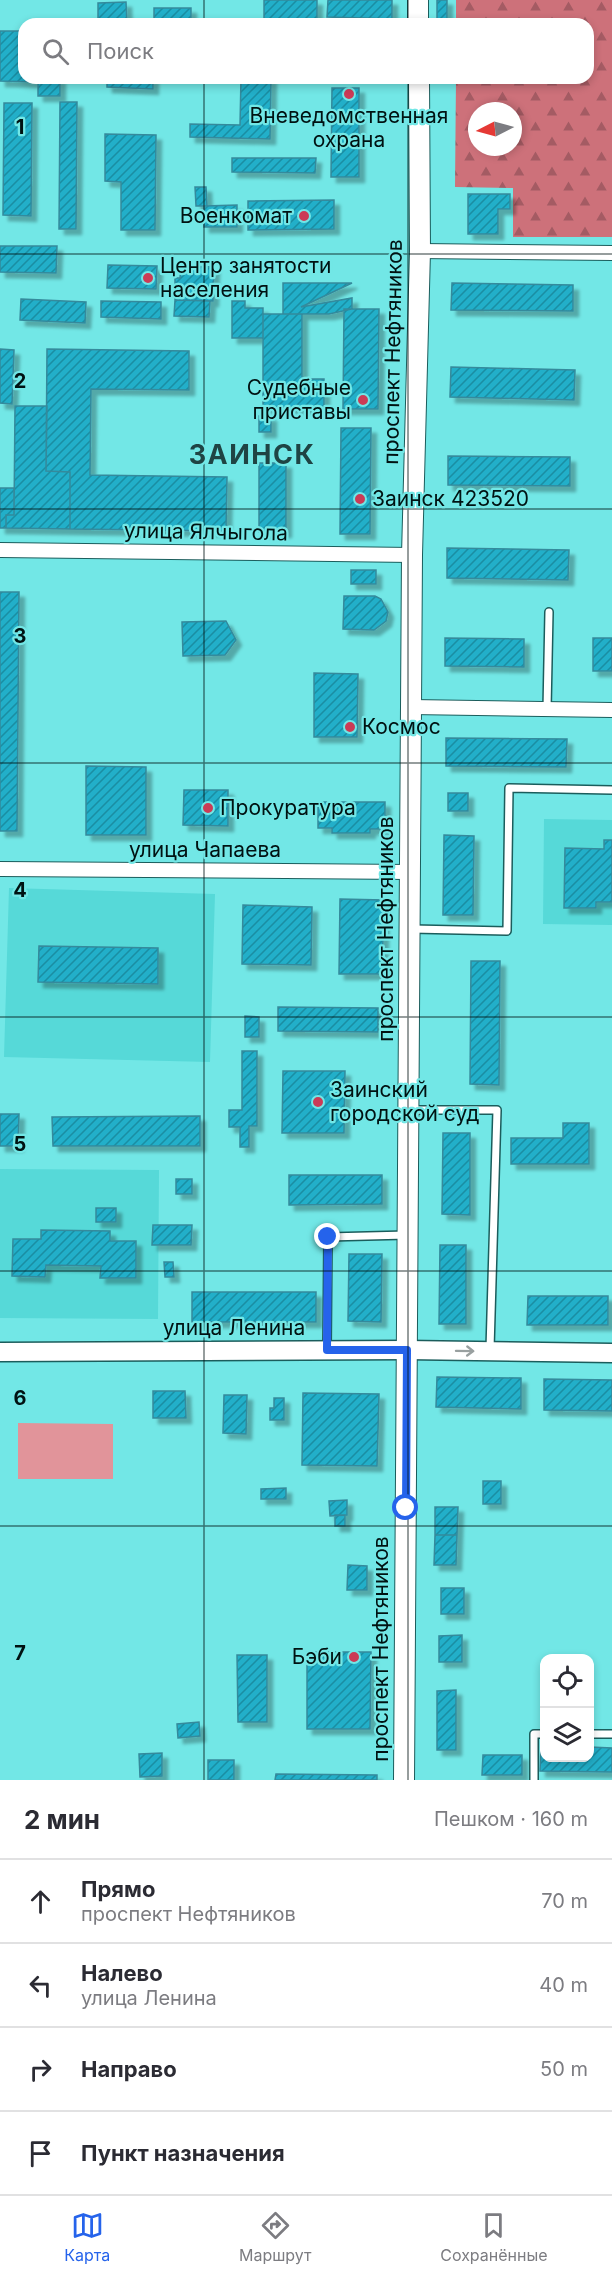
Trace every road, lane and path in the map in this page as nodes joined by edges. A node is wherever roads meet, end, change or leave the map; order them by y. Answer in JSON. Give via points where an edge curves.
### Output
{"nodes":[{"id":1,"x":418,"y":0,"type":"edge"},
{"id":2,"x":418,"y":18,"type":"edge"},
{"id":3,"x":419,"y":84,"type":"edge"},
{"id":4,"x":420,"y":251,"type":"junction"},
{"id":5,"x":612,"y":253,"type":"edge"},
{"id":6,"x":0,"y":550,"type":"edge"},
{"id":7,"x":412,"y":555,"type":"junction"},
{"id":8,"x":549,"y":612,"type":"dead end"},
{"id":9,"x":411,"y":707,"type":"junction"},
{"id":10,"x":547,"y":709,"type":"junction"},
{"id":11,"x":612,"y":710,"type":"edge"},
{"id":12,"x":612,"y":790,"type":"edge"},
{"id":13,"x":0,"y":869,"type":"edge"},
{"id":14,"x":410,"y":873,"type":"junction"},
{"id":15,"x":410,"y":929,"type":"junction"},
{"id":16,"x":408,"y":1110,"type":"junction"},
{"id":17,"x":408,"y":1235,"type":"junction"},
{"id":18,"x":327,"y":1350,"type":"junction"},
{"id":19,"x":407,"y":1350,"type":"junction"},
{"id":20,"x":490,"y":1351,"type":"junction"},
{"id":21,"x":0,"y":1352,"type":"edge"},
{"id":22,"x":612,"y":1353,"type":"edge"},
{"id":23,"x":540,"y":1734,"type":"edge"},
{"id":24,"x":594,"y":1734,"type":"edge"},
{"id":25,"x":612,"y":1734,"type":"edge"},
{"id":26,"x":404,"y":1780,"type":"edge"},
{"id":27,"x":534,"y":1780,"type":"edge"}],
"edges":[{"from":1,"to":2,"type":"main road"},
{"from":3,"to":4,"type":"main road","name":"проспект Нефтяников"},
{"from":4,"to":5,"type":"street"},
{"from":4,"to":7,"type":"main road","name":"проспект Нефтяников"},
{"from":6,"to":7,"type":"street","name":"улица Ялчыгола"},
{"from":7,"to":9,"type":"main road","name":"проспект Нефтяников"},
{"from":8,"to":10,"type":"lane"},
{"from":9,"to":10,"type":"street"},
{"from":9,"to":14,"type":"main road","name":"проспект Нефтяников"},
{"from":10,"to":11,"type":"street"},
{"from":12,"to":15,"type":"lane","via":[[509,788],[507,931]]},
{"from":13,"to":14,"type":"street","name":"улица Чапаева"},
{"from":14,"to":15,"type":"main road","name":"проспект Нефтяников"},
{"from":15,"to":16,"type":"main road","name":"проспект Нефтяников"},
{"from":16,"to":17,"type":"main road","name":"проспект Нефтяников"},
{"from":16,"to":20,"type":"lane","via":[[497,1110]]},
{"from":17,"to":18,"type":"lane","via":[[328,1237]]},
{"from":17,"to":19,"type":"main road","name":"проспект Нефтяников"},
{"from":18,"to":19,"type":"street","name":"улица Ленина"},
{"from":18,"to":21,"type":"street","name":"улица Ленина"},
{"from":19,"to":20,"type":"street","name":"улица Ленина","one_way":true},
{"from":19,"to":26,"type":"main road","name":"проспект Нефтяников"},
{"from":20,"to":22,"type":"street","name":"улица Ленина"},
{"from":23,"to":27,"type":"lane","via":[[534,1734]]},
{"from":24,"to":25,"type":"lane"}]}
